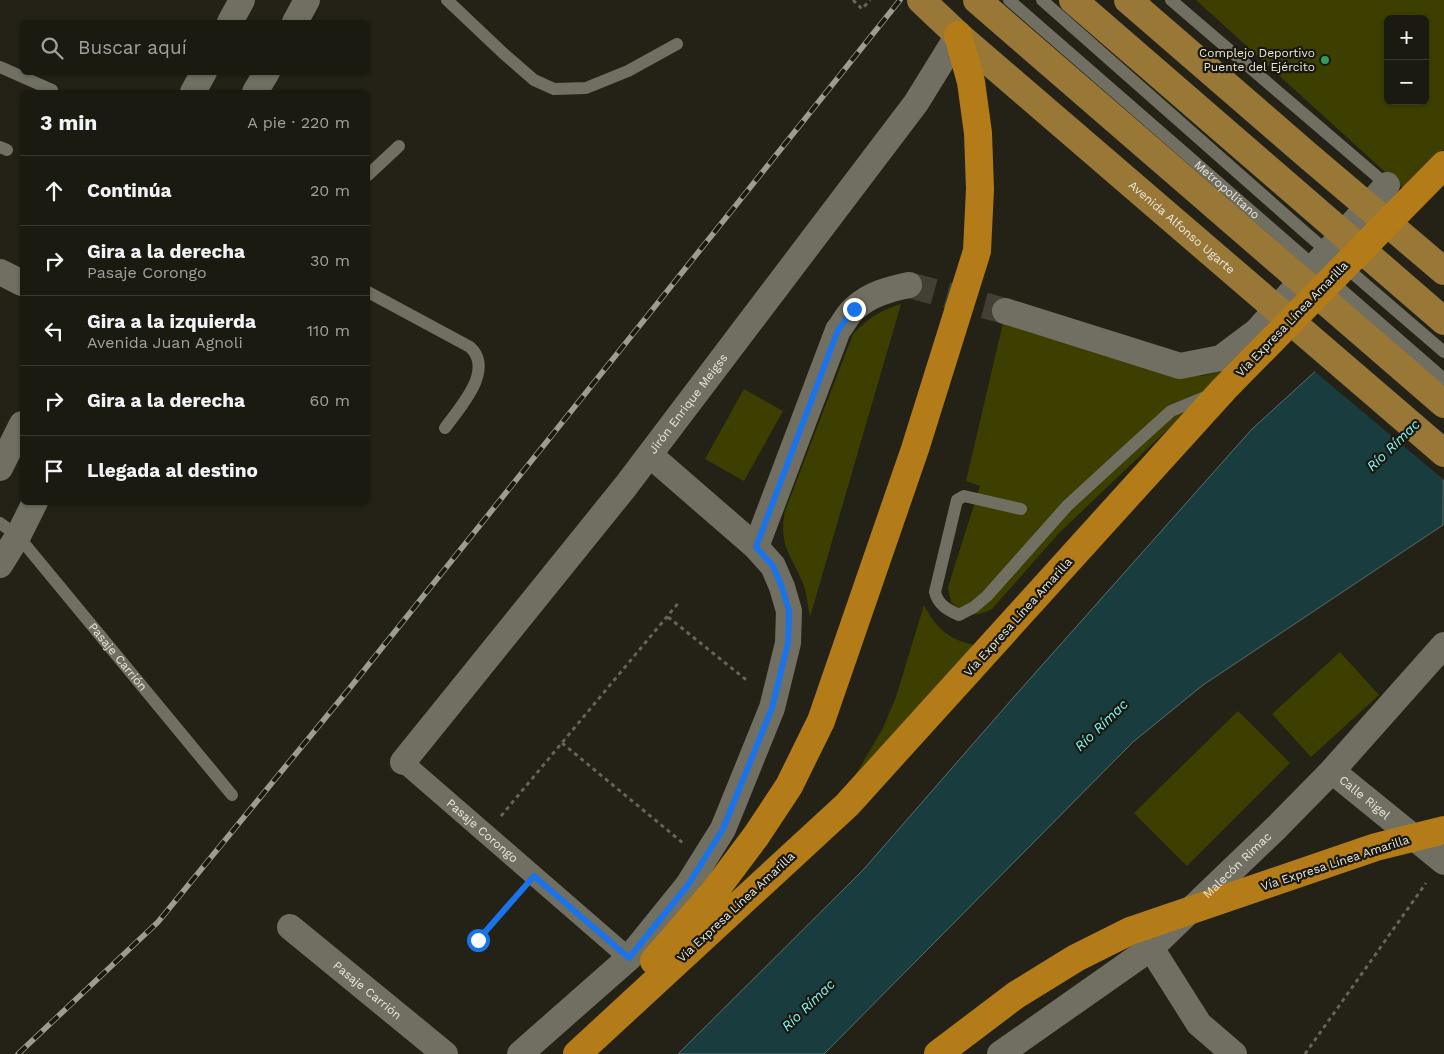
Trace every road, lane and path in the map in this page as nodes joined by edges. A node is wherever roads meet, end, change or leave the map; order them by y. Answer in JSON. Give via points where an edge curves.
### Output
{"nodes":[{"id":1,"x":242,"y":0,"type":"edge"},
{"id":2,"x":307,"y":0,"type":"edge"},
{"id":3,"x":447,"y":0,"type":"edge"},
{"id":4,"x":853,"y":0,"type":"edge"},
{"id":5,"x":870,"y":0,"type":"edge"},
{"id":6,"x":921,"y":0,"type":"edge"},
{"id":7,"x":977,"y":0,"type":"edge"},
{"id":8,"x":1009,"y":0,"type":"edge"},
{"id":9,"x":1042,"y":0,"type":"edge"},
{"id":10,"x":1073,"y":0,"type":"edge"},
{"id":11,"x":1128,"y":0,"type":"edge"},
{"id":12,"x":1171,"y":0,"type":"edge"},
{"id":13,"x":231,"y":20,"type":"edge"},
{"id":14,"x":295,"y":20,"type":"edge"},
{"id":15,"x":958,"y":35,"type":"junction"},
{"id":16,"x":676,"y":44,"type":"dead end"},
{"id":17,"x":0,"y":67,"type":"edge"},
{"id":18,"x":202,"y":75,"type":"edge"},
{"id":19,"x":265,"y":75,"type":"edge"},
{"id":20,"x":52,"y":90,"type":"dead end"},
{"id":21,"x":194,"y":90,"type":"edge"},
{"id":22,"x":257,"y":90,"type":"edge"},
{"id":23,"x":398,"y":146,"type":"dead end"},
{"id":24,"x":1444,"y":164,"type":"edge"},
{"id":25,"x":370,"y":173,"type":"edge"},
{"id":26,"x":1387,"y":186,"type":"joint"},
{"id":27,"x":1444,"y":271,"type":"edge"},
{"id":28,"x":0,"y":272,"type":"edge"},
{"id":29,"x":20,"y":282,"type":"edge"},
{"id":30,"x":909,"y":285,"type":"tunnel mouth"},
{"id":31,"x":370,"y":293,"type":"edge"},
{"id":32,"x":1005,"y":312,"type":"tunnel mouth"},
{"id":33,"x":1444,"y":321,"type":"edge"},
{"id":34,"x":1444,"y":352,"type":"edge"},
{"id":35,"x":1444,"y":379,"type":"edge"},
{"id":36,"x":1224,"y":389,"type":"junction"},
{"id":37,"x":1444,"y":404,"type":"edge"},
{"id":38,"x":20,"y":428,"type":"edge"},
{"id":39,"x":445,"y":428,"type":"dead end"},
{"id":40,"x":1444,"y":453,"type":"edge"},
{"id":41,"x":650,"y":455,"type":"junction"},
{"id":42,"x":0,"y":468,"type":"edge"},
{"id":43,"x":32,"y":505,"type":"edge"},
{"id":44,"x":1021,"y":509,"type":"dead end"},
{"id":45,"x":9,"y":529,"type":"edge"},
{"id":46,"x":756,"y":547,"type":"junction"},
{"id":47,"x":0,"y":565,"type":"edge"},
{"id":48,"x":680,"y":601,"type":"dead end"},
{"id":49,"x":668,"y":617,"type":"junction"},
{"id":50,"x":1444,"y":645,"type":"edge"},
{"id":51,"x":772,"y":708,"type":"junction"},
{"id":52,"x":562,"y":743,"type":"junction"},
{"id":53,"x":403,"y":762,"type":"joint"},
{"id":54,"x":1332,"y":771,"type":"junction"},
{"id":55,"x":232,"y":795,"type":"dead end"},
{"id":56,"x":1444,"y":830,"type":"edge"},
{"id":57,"x":486,"y":834,"type":"junction"},
{"id":58,"x":703,"y":860,"type":"junction"},
{"id":59,"x":1443,"y":861,"type":"edge"},
{"id":60,"x":534,"y":876,"type":"junction"},
{"id":61,"x":290,"y":927,"type":"dead end"},
{"id":62,"x":478,"y":940,"type":"dead end"},
{"id":63,"x":1151,"y":948,"type":"junction"},
{"id":64,"x":629,"y":958,"type":"junction"},
{"id":65,"x":445,"y":1054,"type":"edge"},
{"id":66,"x":520,"y":1054,"type":"edge"},
{"id":67,"x":564,"y":1054,"type":"edge"},
{"id":68,"x":577,"y":1054,"type":"edge"},
{"id":69,"x":938,"y":1054,"type":"edge"},
{"id":70,"x":1000,"y":1054,"type":"edge"},
{"id":71,"x":1234,"y":1054,"type":"edge"},
{"id":72,"x":1305,"y":1054,"type":"edge"}],
"edges":[{"from":1,"to":13,"type":"street"},
{"from":2,"to":14,"type":"street"},
{"from":3,"to":16,"type":"lane","via":[[534,80],[554,90],[586,88],[628,71]]},
{"from":4,"to":5,"type":"path","via":[[862,9]]},
{"from":6,"to":15,"type":"main road","name":"Avenida Alfonso Ugarte"},
{"from":7,"to":37,"type":"main road"},
{"from":8,"to":35,"type":"lane","name":"Metropolitano"},
{"from":9,"to":34,"type":"lane","name":"Metropolitano"},
{"from":10,"to":33,"type":"main road"},
{"from":11,"to":27,"type":"main road"},
{"from":12,"to":26,"type":"lane"},
{"from":15,"to":40,"type":"main road","name":"Avenida Alfonso Ugarte"},
{"from":15,"to":41,"type":"street","name":"Jirón Enrique Meigss","via":[[916,103]]},
{"from":15,"to":67,"type":"highway","via":[[978,133],[977,251],[915,449],[821,721],[789,786],[714,892],[668,947],[577,1036]]},
{"from":17,"to":20,"type":"lane"},
{"from":18,"to":21,"type":"street"},
{"from":19,"to":22,"type":"street"},
{"from":23,"to":25,"type":"lane"},
{"from":24,"to":36,"type":"highway","name":"Vía Expresa Línea Amarilla"},
{"from":26,"to":32,"type":"street","via":[[1257,331],[1221,358],[1180,366]]},
{"from":28,"to":29,"type":"street"},
{"from":30,"to":46,"type":"street","via":[[870,296],[854,309],[838,330]]},
{"from":31,"to":39,"type":"lane","via":[[476,352],[480,362],[479,373],[471,391]]},
{"from":36,"to":44,"type":"lane","via":[[1171,410],[1067,506],[987,596],[959,615],[947,609],[937,600],[935,592],[957,500],[964,496]]},
{"from":36,"to":68,"type":"highway","name":"Vía Expresa Línea Amarilla","via":[[847,804]]},
{"from":38,"to":42,"type":"street"},
{"from":41,"to":46,"type":"street"},
{"from":41,"to":53,"type":"street","name":"Jirón Enrique Meigss"},
{"from":43,"to":45,"type":"street"},
{"from":45,"to":47,"type":"street"},
{"from":45,"to":55,"type":"lane","name":"Pasaje Carrión"},
{"from":46,"to":51,"type":"street","via":[[773,566],[789,611],[788,643]]},
{"from":48,"to":49,"type":"path"},
{"from":49,"to":51,"type":"path","via":[[748,680]]},
{"from":49,"to":52,"type":"path"},
{"from":50,"to":54,"type":"street","name":"Malecón Rimac"},
{"from":51,"to":58,"type":"street","via":[[723,829]]},
{"from":52,"to":57,"type":"path"},
{"from":52,"to":58,"type":"path"},
{"from":53,"to":57,"type":"street","name":"Pasaje Corongo"},
{"from":54,"to":59,"type":"street","name":"Calle Rigel"},
{"from":54,"to":63,"type":"street","name":"Malecón Rimac"},
{"from":56,"to":69,"type":"highway","name":"Vía Expresa Línea Amarilla","via":[[1376,847],[1130,932],[1076,958],[1016,995]]},
{"from":57,"to":60,"type":"street","name":"Pasaje Corongo"},
{"from":58,"to":64,"type":"street","via":[[688,885]]},
{"from":59,"to":72,"type":"path"},
{"from":60,"to":62,"type":"path"},
{"from":60,"to":64,"type":"street","name":"Pasaje Corongo"},
{"from":61,"to":65,"type":"street","name":"Pasaje Carrión"},
{"from":63,"to":70,"type":"street","name":"Malecón Rimac"},
{"from":63,"to":71,"type":"street","via":[[1199,1024]]},
{"from":64,"to":66,"type":"street"}]}
